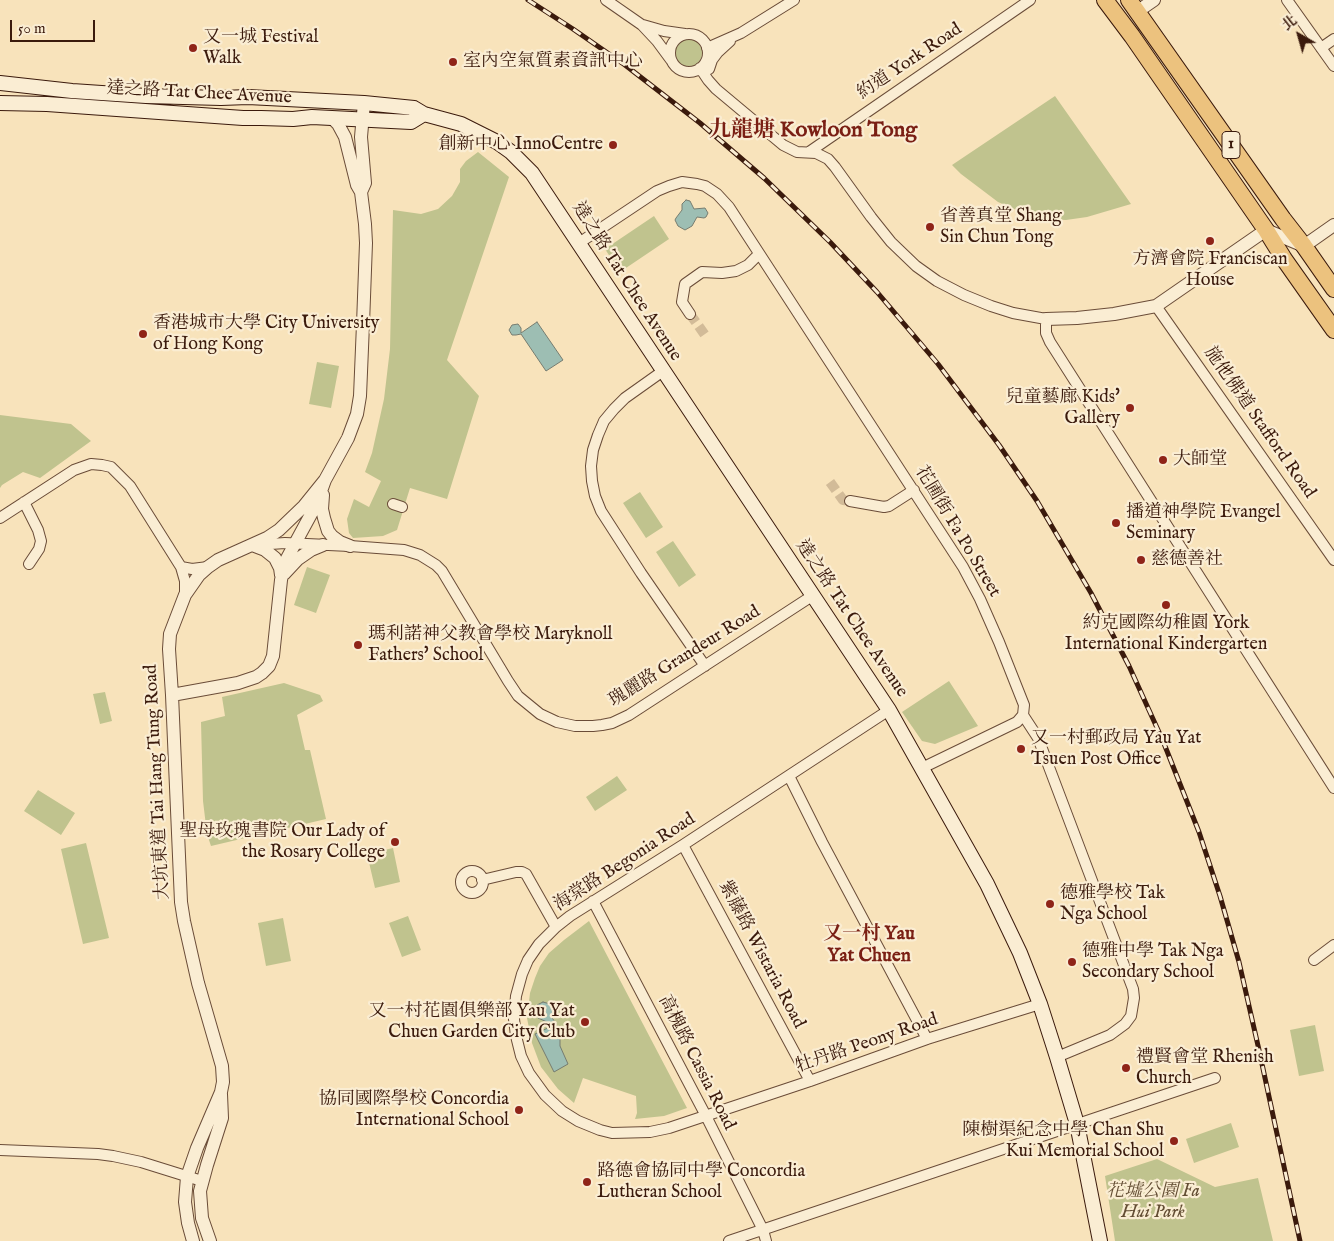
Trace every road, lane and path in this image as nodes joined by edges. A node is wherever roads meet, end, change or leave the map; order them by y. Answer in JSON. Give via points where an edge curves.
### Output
{"nodes":[{"id":1,"x":606,"y":0,"type":"edge"},
{"id":2,"x":794,"y":0,"type":"edge"},
{"id":3,"x":1030,"y":0,"type":"edge"},
{"id":4,"x":1105,"y":0,"type":"edge"},
{"id":5,"x":1154,"y":0,"type":"edge"},
{"id":6,"x":1287,"y":0,"type":"edge"},
{"id":7,"x":1134,"y":6,"type":"edge"},
{"id":8,"x":642,"y":24,"type":"junction"},
{"id":9,"x":741,"y":33,"type":"junction"},
{"id":10,"x":685,"y":34,"type":"junction"},
{"id":11,"x":1132,"y":36,"type":"junction"},
{"id":12,"x":1334,"y":39,"type":"edge"},
{"id":13,"x":707,"y":48,"type":"junction"},
{"id":14,"x":1321,"y":48,"type":"junction"},
{"id":15,"x":671,"y":60,"type":"junction"},
{"id":16,"x":1334,"y":66,"type":"edge"},
{"id":17,"x":700,"y":68,"type":"junction"},
{"id":18,"x":0,"y":83,"type":"edge"},
{"id":19,"x":712,"y":86,"type":"junction"},
{"id":20,"x":0,"y":103,"type":"edge"},
{"id":21,"x":364,"y":103,"type":"junction"},
{"id":22,"x":424,"y":114,"type":"junction"},
{"id":23,"x":333,"y":119,"type":"junction"},
{"id":24,"x":362,"y":120,"type":"junction"},
{"id":25,"x":809,"y":152,"type":"junction"},
{"id":26,"x":361,"y":192,"type":"junction"},
{"id":27,"x":1334,"y":225,"type":"edge"},
{"id":28,"x":1266,"y":230,"type":"junction"},
{"id":29,"x":579,"y":243,"type":"junction"},
{"id":30,"x":1304,"y":246,"type":"junction"},
{"id":31,"x":759,"y":254,"type":"junction"},
{"id":32,"x":1298,"y":278,"type":"junction"},
{"id":33,"x":1334,"y":289,"type":"edge"},
{"id":34,"x":1156,"y":306,"type":"junction"},
{"id":35,"x":690,"y":314,"type":"tunnel mouth"},
{"id":36,"x":1046,"y":318,"type":"junction"},
{"id":37,"x":1334,"y":330,"type":"edge"},
{"id":38,"x":663,"y":371,"type":"junction"},
{"id":39,"x":325,"y":480,"type":"junction"},
{"id":40,"x":914,"y":490,"type":"junction"},
{"id":41,"x":850,"y":501,"type":"tunnel mouth"},
{"id":42,"x":24,"y":502,"type":"junction"},
{"id":43,"x":0,"y":518,"type":"edge"},
{"id":44,"x":294,"y":544,"type":"junction"},
{"id":45,"x":252,"y":545,"type":"junction"},
{"id":46,"x":323,"y":545,"type":"junction"},
{"id":47,"x":350,"y":546,"type":"junction"},
{"id":48,"x":1334,"y":560,"type":"edge"},
{"id":49,"x":29,"y":564,"type":"dead end"},
{"id":50,"x":181,"y":567,"type":"junction"},
{"id":51,"x":208,"y":567,"type":"junction"},
{"id":52,"x":281,"y":578,"type":"junction"},
{"id":53,"x":185,"y":595,"type":"junction"},
{"id":54,"x":812,"y":596,"type":"junction"},
{"id":55,"x":704,"y":666,"type":"junction"},
{"id":56,"x":172,"y":695,"type":"junction"},
{"id":57,"x":889,"y":710,"type":"junction"},
{"id":58,"x":1023,"y":715,"type":"junction"},
{"id":59,"x":922,"y":768,"type":"junction"},
{"id":60,"x":789,"y":776,"type":"junction"},
{"id":61,"x":1334,"y":788,"type":"edge"},
{"id":62,"x":683,"y":845,"type":"junction"},
{"id":63,"x":482,"y":880,"type":"dead end"},
{"id":64,"x":593,"y":901,"type":"junction"},
{"id":65,"x":556,"y":927,"type":"junction"},
{"id":66,"x":1334,"y":946,"type":"edge"},
{"id":67,"x":1314,"y":960,"type":"dead end"},
{"id":68,"x":1040,"y":1004,"type":"junction"},
{"id":69,"x":927,"y":1039,"type":"junction"},
{"id":70,"x":1057,"y":1056,"type":"junction"},
{"id":71,"x":1215,"y":1078,"type":"dead end"},
{"id":72,"x":810,"y":1081,"type":"junction"},
{"id":73,"x":221,"y":1092,"type":"junction"},
{"id":74,"x":706,"y":1116,"type":"junction"},
{"id":75,"x":1077,"y":1124,"type":"junction"},
{"id":76,"x":0,"y":1150,"type":"edge"},
{"id":77,"x":187,"y":1176,"type":"junction"},
{"id":78,"x":202,"y":1181,"type":"junction"},
{"id":79,"x":763,"y":1230,"type":"junction"},
{"id":80,"x":193,"y":1241,"type":"edge"},
{"id":81,"x":210,"y":1241,"type":"edge"},
{"id":82,"x":729,"y":1241,"type":"edge"},
{"id":83,"x":766,"y":1241,"type":"edge"},
{"id":84,"x":1100,"y":1241,"type":"edge"}],
"edges":[{"from":1,"to":8,"type":"street"},
{"from":2,"to":9,"type":"street"},
{"from":3,"to":25,"type":"street","name":"約道 York Road"},
{"from":4,"to":11,"type":"highway","number":"1"},
{"from":5,"to":7,"type":"street"},
{"from":6,"to":14,"type":"street"},
{"from":7,"to":11,"type":"highway"},
{"from":7,"to":30,"type":"highway","number":"1"},
{"from":8,"to":10,"type":"street"},
{"from":8,"to":15,"type":"street"},
{"from":9,"to":13,"type":"street"},
{"from":9,"to":19,"type":"street","via":[[712,60],[709,68]]},
{"from":10,"to":13,"type":"street","via":[[696,36],[705,42]]},
{"from":10,"to":15,"type":"street","via":[[672,44]]},
{"from":11,"to":28,"type":"highway","number":"1"},
{"from":12,"to":14,"type":"street"},
{"from":13,"to":17,"type":"street","via":[[707,59]]},
{"from":14,"to":16,"type":"street"},
{"from":15,"to":17,"type":"street","via":[[684,71]]},
{"from":17,"to":19,"type":"street"},
{"from":18,"to":21,"type":"main road","name":"達之路 Tat Chee Avenue","via":[[146,96]]},
{"from":19,"to":25,"type":"street","via":[[783,145],[797,152]]},
{"from":20,"to":23,"type":"main road","name":"達之路 Tat Chee Avenue","via":[[243,118]]},
{"from":21,"to":22,"type":"main road","name":"達之路 Tat Chee Avenue","via":[[414,108]]},
{"from":21,"to":24,"type":"street"},
{"from":22,"to":24,"type":"main road","name":"達之路 Tat Chee Avenue","via":[[411,122]]},
{"from":22,"to":29,"type":"main road","name":"達之路 Tat Chee Avenue","via":[[461,124],[511,152],[532,174]]},
{"from":23,"to":24,"type":"main road","name":"達之路 Tat Chee Avenue"},
{"from":23,"to":26,"type":"street","via":[[345,137]]},
{"from":24,"to":26,"type":"street","via":[[365,183]]},
{"from":25,"to":36,"type":"street","via":[[828,159],[886,236],[916,266],[937,281],[991,306]]},
{"from":26,"to":39,"type":"street","via":[[366,242],[360,396],[353,425]]},
{"from":27,"to":30,"type":"street"},
{"from":28,"to":30,"type":"street"},
{"from":28,"to":32,"type":"highway","number":"1"},
{"from":28,"to":34,"type":"street"},
{"from":29,"to":31,"type":"street","name":"花圃街 Fa Po Street","via":[[657,191],[690,183],[712,190],[723,200]]},
{"from":29,"to":38,"type":"main road","name":"達之路 Tat Chee Avenue"},
{"from":30,"to":32,"type":"highway","via":[[1294,257]]},
{"from":30,"to":33,"type":"highway","number":"1"},
{"from":31,"to":35,"type":"street","via":[[736,271],[702,272],[685,284],[682,302]]},
{"from":31,"to":40,"type":"street","name":"花圃街 Fa Po Street"},
{"from":32,"to":37,"type":"highway","number":"1"},
{"from":34,"to":36,"type":"street","via":[[1084,318]]},
{"from":34,"to":48,"type":"street","name":"施他佛道 Stafford Road"},
{"from":36,"to":61,"type":"street","via":[[1050,342]]},
{"from":38,"to":54,"type":"main road","name":"達之路 Tat Chee Avenue"},
{"from":38,"to":55,"type":"street","via":[[625,398],[604,422],[593,450],[592,481],[601,511]]},
{"from":39,"to":44,"type":"street","via":[[316,505]]},
{"from":39,"to":45,"type":"street","via":[[291,519]]},
{"from":39,"to":47,"type":"street","via":[[322,508],[326,526],[332,536]]},
{"from":40,"to":41,"type":"street","via":[[884,507]]},
{"from":40,"to":58,"type":"street","name":"花圃街 Fa Po Street","via":[[980,599],[1022,700]]},
{"from":42,"to":43,"type":"street"},
{"from":42,"to":49,"type":"street","via":[[41,541]]},
{"from":42,"to":50,"type":"street","via":[[74,470],[91,464],[111,467],[130,486]]},
{"from":44,"to":45,"type":"street","name":"大坑東道 Tai Hang Tung Road"},
{"from":44,"to":46,"type":"street","name":"瑰麗路 Grandeur Road"},
{"from":44,"to":52,"type":"street"},
{"from":45,"to":51,"type":"street","name":"大坑東道 Tai Hang Tung Road"},
{"from":45,"to":52,"type":"street","via":[[275,558]]},
{"from":46,"to":47,"type":"street","name":"瑰麗路 Grandeur Road"},
{"from":46,"to":52,"type":"street","via":[[298,559]]},
{"from":47,"to":55,"type":"street","name":"瑰麗路 Grandeur Road","via":[[404,550],[436,565],[512,689],[532,709],[557,722],[575,726],[612,723],[637,711]]},
{"from":50,"to":51,"type":"street"},
{"from":50,"to":53,"type":"street"},
{"from":51,"to":53,"type":"street","name":"大坑東道 Tai Hang Tung Road"},
{"from":52,"to":56,"type":"street","via":[[274,656],[269,666],[256,677]]},
{"from":53,"to":56,"type":"street","name":"大坑東道 Tai Hang Tung Road","via":[[170,634]]},
{"from":54,"to":55,"type":"street","name":"瑰麗路 Grandeur Road"},
{"from":54,"to":57,"type":"main road","name":"達之路 Tat Chee Avenue"},
{"from":56,"to":73,"type":"street","name":"大坑東道 Tai Hang Tung Road","via":[[181,902],[198,983],[222,1066]]},
{"from":57,"to":59,"type":"main road","name":"達之路 Tat Chee Avenue"},
{"from":57,"to":60,"type":"street","name":"海棠路 Begonia Road"},
{"from":58,"to":59,"type":"street","via":[[1017,722]]},
{"from":58,"to":70,"type":"street","name":"花圃街 Fa Po Street","via":[[1038,738],[1134,998],[1132,1016],[1126,1024],[1110,1035]]},
{"from":59,"to":68,"type":"main road","name":"達之路 Tat Chee Avenue","via":[[987,884]]},
{"from":60,"to":62,"type":"street","name":"海棠路 Begonia Road"},
{"from":60,"to":69,"type":"street"},
{"from":62,"to":64,"type":"street","name":"海棠路 Begonia Road"},
{"from":62,"to":72,"type":"street","name":"紫藤路 Wistaria Road"},
{"from":63,"to":65,"type":"street","via":[[516,872],[526,874]]},
{"from":64,"to":65,"type":"street","name":"海棠路 Begonia Road"},
{"from":64,"to":74,"type":"street","name":"高槐路 Cassia Road"},
{"from":65,"to":74,"type":"street","name":"海棠路 Begonia Road","via":[[528,960],[514,1003],[518,1047],[536,1084],[571,1117],[612,1133],[650,1132]]},
{"from":66,"to":67,"type":"street"},
{"from":68,"to":69,"type":"street","name":"牡丹路 Peony Road"},
{"from":68,"to":70,"type":"main road","name":"達之路 Tat Chee Avenue"},
{"from":69,"to":72,"type":"street","name":"牡丹路 Peony Road"},
{"from":70,"to":75,"type":"main road","name":"達之路 Tat Chee Avenue"},
{"from":71,"to":75,"type":"street"},
{"from":72,"to":74,"type":"street","name":"牡丹路 Peony Road"},
{"from":73,"to":77,"type":"street","name":"大坑東道 Tai Hang Tung Road"},
{"from":73,"to":78,"type":"street","name":"大坑東道 Tai Hang Tung Road","via":[[222,1118]]},
{"from":74,"to":79,"type":"street","name":"高槐路 Cassia Road"},
{"from":75,"to":79,"type":"street"},
{"from":75,"to":84,"type":"main road","name":"達之路 Tat Chee Avenue"},
{"from":76,"to":77,"type":"street","via":[[98,1154],[141,1162]]},
{"from":77,"to":78,"type":"street"},
{"from":77,"to":80,"type":"street","name":"大坑東道 Tai Hang Tung Road","via":[[184,1202]]},
{"from":78,"to":81,"type":"street","name":"大坑東道 Tai Hang Tung Road","via":[[201,1210]]},
{"from":79,"to":82,"type":"street"},
{"from":79,"to":83,"type":"street","name":"高槐路 Cassia Road"}]}
